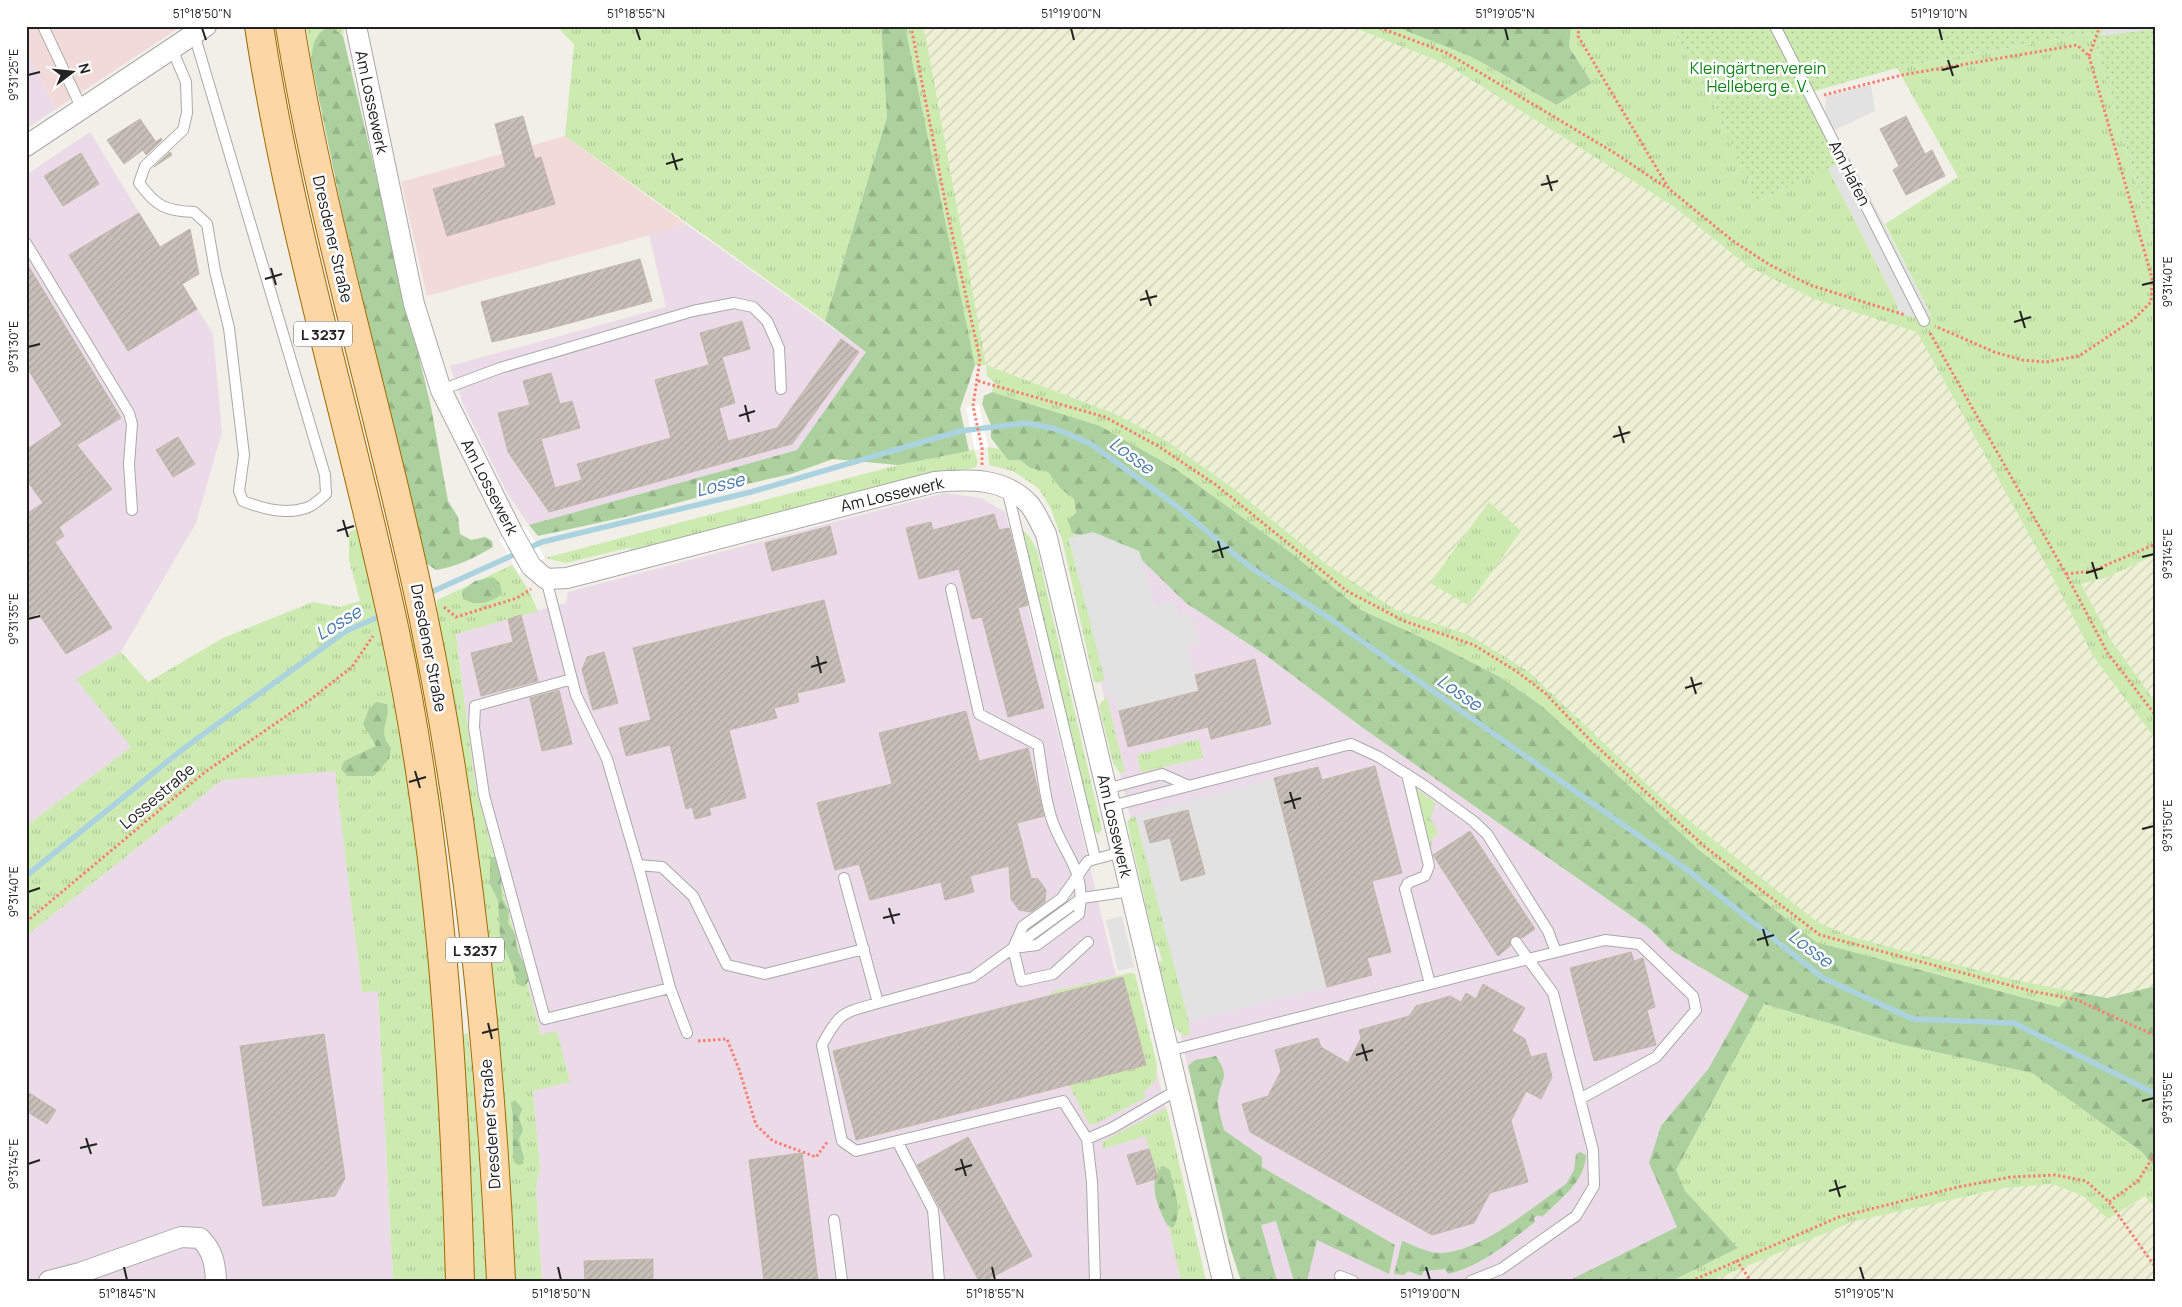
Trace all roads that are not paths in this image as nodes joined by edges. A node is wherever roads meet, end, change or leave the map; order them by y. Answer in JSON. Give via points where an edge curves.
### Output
{"nodes":[{"id":1,"x":43,"y":26,"type":"edge"},
{"id":2,"x":259,"y":26,"type":"edge"},
{"id":3,"x":290,"y":26,"type":"edge"},
{"id":4,"x":356,"y":26,"type":"edge"},
{"id":5,"x":1775,"y":26,"type":"edge"},
{"id":6,"x":200,"y":30,"type":"edge"},
{"id":7,"x":172,"y":49,"type":"junction"},
{"id":8,"x":82,"y":109,"type":"junction"},
{"id":9,"x":26,"y":146,"type":"edge"},
{"id":10,"x":26,"y":243,"type":"edge"},
{"id":11,"x":1924,"y":321,"type":"road end"},
{"id":12,"x":781,"y":389,"type":"dead end"},
{"id":13,"x":441,"y":390,"type":"junction"},
{"id":14,"x":1006,"y":488,"type":"junction"},
{"id":15,"x":132,"y":510,"type":"dead end"},
{"id":16,"x":539,"y":572,"type":"junction"},
{"id":17,"x":951,"y":589,"type":"dead end"},
{"id":18,"x":572,"y":680,"type":"junction"},
{"id":19,"x":1407,"y":774,"type":"junction"},
{"id":20,"x":1189,"y":786,"type":"junction"},
{"id":21,"x":1109,"y":798,"type":"junction"},
{"id":22,"x":1122,"y":852,"type":"junction"},
{"id":23,"x":1095,"y":858,"type":"junction"},
{"id":24,"x":638,"y":865,"type":"junction"},
{"id":25,"x":1079,"y":874,"type":"junction"},
{"id":26,"x":844,"y":878,"type":"dead end"},
{"id":27,"x":1131,"y":891,"type":"junction"},
{"id":28,"x":1082,"y":898,"type":"junction"},
{"id":29,"x":1088,"y":942,"type":"dead end"},
{"id":30,"x":1516,"y":942,"type":"dead end"},
{"id":31,"x":1012,"y":948,"type":"junction"},
{"id":32,"x":864,"y":949,"type":"junction"},
{"id":33,"x":1556,"y":952,"type":"junction"},
{"id":34,"x":1528,"y":959,"type":"junction"},
{"id":35,"x":1430,"y":984,"type":"junction"},
{"id":36,"x":670,"y":988,"type":"junction"},
{"id":37,"x":878,"y":1003,"type":"junction"},
{"id":38,"x":687,"y":1033,"type":"road end"},
{"id":39,"x":1168,"y":1051,"type":"junction"},
{"id":40,"x":1177,"y":1090,"type":"junction"},
{"id":41,"x":1580,"y":1099,"type":"junction"},
{"id":42,"x":1087,"y":1139,"type":"junction"},
{"id":43,"x":897,"y":1141,"type":"junction"},
{"id":44,"x":834,"y":1220,"type":"dead end"},
{"id":45,"x":1340,"y":1276,"type":"dead end"},
{"id":46,"x":49,"y":1281,"type":"edge"},
{"id":47,"x":216,"y":1281,"type":"edge"},
{"id":48,"x":460,"y":1281,"type":"edge"},
{"id":49,"x":500,"y":1281,"type":"edge"},
{"id":50,"x":842,"y":1281,"type":"edge"},
{"id":51,"x":939,"y":1281,"type":"edge"},
{"id":52,"x":1095,"y":1281,"type":"edge"},
{"id":53,"x":1223,"y":1281,"type":"edge"},
{"id":54,"x":1353,"y":1281,"type":"edge"},
{"id":55,"x":1471,"y":1281,"type":"edge"}],
"edges":[{"from":1,"to":8,"type":"lane"},
{"from":2,"to":48,"type":"main road","name":"Dresdener Straße","number":"L 3237","via":[[268,88],[295,218],[383,578],[386,632],[427,816],[451,1063]]},
{"from":3,"to":49,"type":"main road","name":"Dresdener Straße","number":"L 3237","via":[[328,219],[413,567],[432,612],[443,719],[472,922],[489,1098]]},
{"from":4,"to":13,"type":"street","name":"Am Lossewerk","via":[[414,304]]},
{"from":5,"to":11,"type":"lane","name":"Am Hafen"},
{"from":6,"to":7,"type":"street"},
{"from":6,"to":7,"type":"lane","via":[[326,475],[326,494],[308,508],[282,512],[243,501],[239,491],[244,456],[229,328],[207,224],[194,212],[173,212],[153,202],[139,183],[145,166],[183,130],[187,113],[186,82]]},
{"from":7,"to":8,"type":"street"},
{"from":8,"to":9,"type":"street"},
{"from":10,"to":15,"type":"lane","via":[[129,413],[132,424],[129,464]]},
{"from":12,"to":13,"type":"lane","via":[[779,348],[767,321],[753,307],[734,303],[693,311],[509,366]]},
{"from":13,"to":16,"type":"street","name":"Am Lossewerk","via":[[512,532]]},
{"from":14,"to":16,"type":"street","name":"Am Lossewerk","via":[[983,480],[935,482],[568,578]]},
{"from":14,"to":21,"type":"street","name":"Am Lossewerk","via":[[1029,504],[1046,534]]},
{"from":14,"to":23,"type":"lane"},
{"from":16,"to":18,"type":"lane"},
{"from":17,"to":25,"type":"lane","via":[[979,714],[1038,745],[1051,818]]},
{"from":18,"to":24,"type":"lane","via":[[607,759]]},
{"from":18,"to":36,"type":"lane","via":[[475,706],[474,727],[484,794],[545,1019]]},
{"from":19,"to":20,"type":"lane","via":[[1351,744]]},
{"from":19,"to":33,"type":"lane","via":[[1487,834],[1548,931]]},
{"from":19,"to":35,"type":"lane","via":[[1429,866],[1425,876],[1408,883],[1405,889]]},
{"from":20,"to":21,"type":"lane"},
{"from":20,"to":21,"type":"lane","via":[[1162,774]]},
{"from":21,"to":22,"type":"street","name":"Am Lossewerk"},
{"from":22,"to":23,"type":"lane"},
{"from":22,"to":27,"type":"street","name":"Am Lossewerk"},
{"from":23,"to":25,"type":"lane","via":[[1088,861]]},
{"from":24,"to":32,"type":"lane","via":[[662,867],[693,896],[726,965],[765,974]]},
{"from":24,"to":36,"type":"lane"},
{"from":25,"to":28,"type":"lane"},
{"from":25,"to":31,"type":"lane","via":[[1062,898],[1023,926]]},
{"from":26,"to":32,"type":"lane"},
{"from":27,"to":28,"type":"lane"},
{"from":27,"to":39,"type":"street","name":"Am Lossewerk"},
{"from":28,"to":31,"type":"lane"},
{"from":29,"to":31,"type":"lane","via":[[1053,974],[1022,981]]},
{"from":30,"to":34,"type":"lane"},
{"from":31,"to":37,"type":"lane","via":[[973,977]]},
{"from":32,"to":37,"type":"lane"},
{"from":33,"to":34,"type":"lane"},
{"from":33,"to":41,"type":"lane","via":[[1604,940],[1639,944],[1692,996],[1696,1010],[1656,1057]]},
{"from":34,"to":35,"type":"lane"},
{"from":34,"to":41,"type":"lane","via":[[1553,992]]},
{"from":35,"to":39,"type":"lane"},
{"from":36,"to":38,"type":"lane"},
{"from":37,"to":43,"type":"lane","via":[[848,1011],[834,1021],[822,1045],[842,1141],[856,1151]]},
{"from":39,"to":40,"type":"street","name":"Am Lossewerk"},
{"from":40,"to":42,"type":"lane"},
{"from":40,"to":53,"type":"street","name":"Am Lossewerk"},
{"from":41,"to":55,"type":"lane","via":[[1593,1150],[1594,1186],[1576,1216],[1501,1268]]},
{"from":42,"to":43,"type":"lane","via":[[1062,1101]]},
{"from":42,"to":52,"type":"lane","via":[[1092,1182]]},
{"from":43,"to":51,"type":"lane","via":[[933,1210]]},
{"from":44,"to":50,"type":"lane"},
{"from":45,"to":54,"type":"lane"},
{"from":46,"to":47,"type":"street","via":[[181,1237],[200,1238],[210,1249]]}]}
